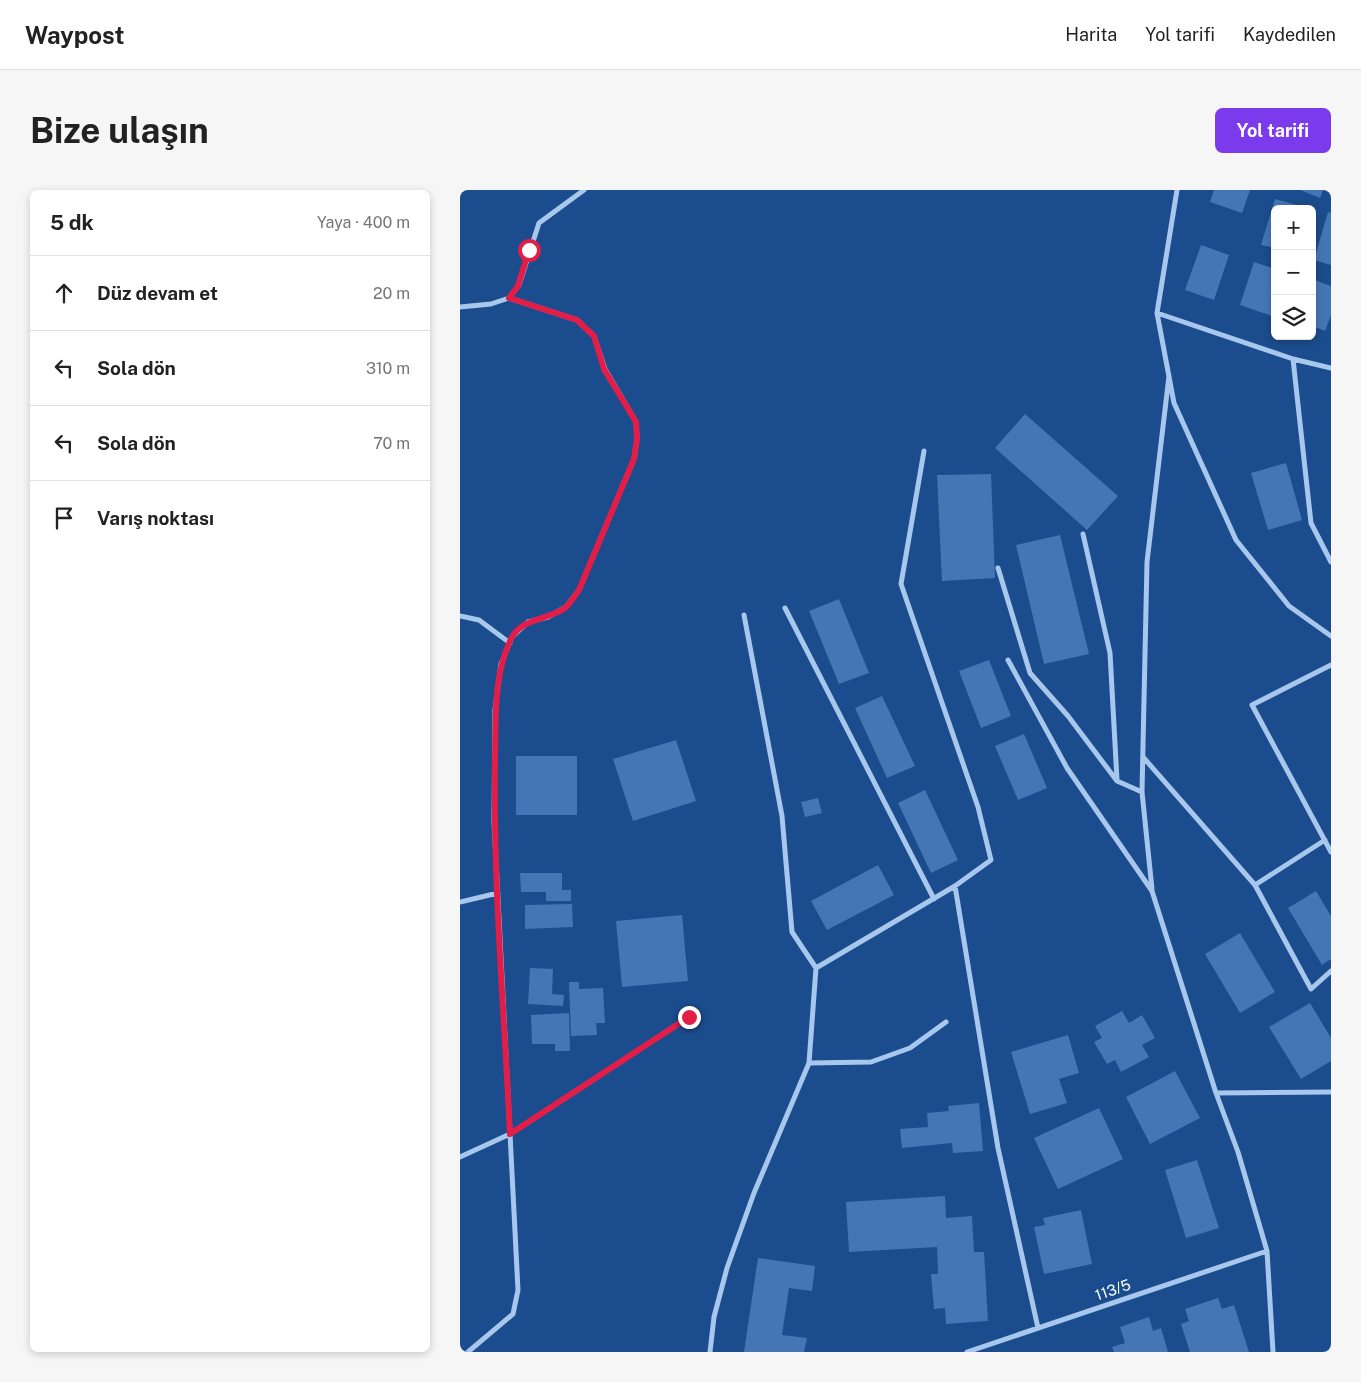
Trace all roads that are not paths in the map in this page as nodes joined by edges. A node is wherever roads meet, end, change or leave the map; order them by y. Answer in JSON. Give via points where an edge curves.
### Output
{"nodes":[{"id":1,"x":584,"y":190,"type":"edge"},
{"id":2,"x":1177,"y":190,"type":"edge"},
{"id":3,"x":509,"y":298,"type":"junction"},
{"id":4,"x":460,"y":307,"type":"edge"},
{"id":5,"x":1157,"y":313,"type":"junction"},
{"id":6,"x":1293,"y":359,"type":"junction"},
{"id":7,"x":1331,"y":368,"type":"edge"},
{"id":8,"x":1169,"y":376,"type":"junction"},
{"id":9,"x":924,"y":451,"type":"dead end"},
{"id":10,"x":1084,"y":534,"type":"dead end"},
{"id":11,"x":1331,"y":562,"type":"edge"},
{"id":12,"x":998,"y":568,"type":"dead end"},
{"id":13,"x":784,"y":608,"type":"dead end"},
{"id":14,"x":744,"y":615,"type":"dead end"},
{"id":15,"x":460,"y":616,"type":"edge"},
{"id":16,"x":1331,"y":636,"type":"edge"},
{"id":17,"x":510,"y":643,"type":"junction"},
{"id":18,"x":1008,"y":660,"type":"dead end"},
{"id":19,"x":1331,"y":666,"type":"edge"},
{"id":20,"x":1143,"y":756,"type":"junction"},
{"id":21,"x":1117,"y":781,"type":"junction"},
{"id":22,"x":1142,"y":792,"type":"junction"},
{"id":23,"x":1325,"y":840,"type":"junction"},
{"id":24,"x":1331,"y":852,"type":"edge"},
{"id":25,"x":1255,"y":885,"type":"junction"},
{"id":26,"x":955,"y":886,"type":"junction"},
{"id":27,"x":1152,"y":891,"type":"junction"},
{"id":28,"x":498,"y":893,"type":"junction"},
{"id":29,"x":934,"y":898,"type":"junction"},
{"id":30,"x":460,"y":902,"type":"edge"},
{"id":31,"x":816,"y":968,"type":"junction"},
{"id":32,"x":1331,"y":972,"type":"edge"},
{"id":33,"x":689,"y":1017,"type":"dead end"},
{"id":34,"x":946,"y":1022,"type":"dead end"},
{"id":35,"x":808,"y":1063,"type":"junction"},
{"id":36,"x":1331,"y":1092,"type":"edge"},
{"id":37,"x":1216,"y":1093,"type":"junction"},
{"id":38,"x":510,"y":1134,"type":"junction"},
{"id":39,"x":460,"y":1156,"type":"edge"},
{"id":40,"x":1267,"y":1251,"type":"junction"},
{"id":41,"x":1038,"y":1328,"type":"junction"},
{"id":42,"x":468,"y":1352,"type":"edge"},
{"id":43,"x":710,"y":1352,"type":"edge"},
{"id":44,"x":967,"y":1352,"type":"edge"},
{"id":45,"x":1273,"y":1352,"type":"edge"}],
"edges":[{"from":1,"to":3,"type":"street","via":[[539,223],[518,286]]},
{"from":2,"to":5,"type":"street"},
{"from":3,"to":4,"type":"street","via":[[491,304]]},
{"from":3,"to":17,"type":"street","via":[[577,320],[594,336],[604,369],[636,422],[637,439],[634,459],[579,590],[566,607],[548,617],[528,622]]},
{"from":5,"to":6,"type":"street"},
{"from":5,"to":8,"type":"street"},
{"from":6,"to":7,"type":"street"},
{"from":6,"to":11,"type":"street","via":[[1311,523]]},
{"from":8,"to":16,"type":"street","via":[[1174,403],[1236,540],[1290,606]]},
{"from":8,"to":20,"type":"street","via":[[1147,562]]},
{"from":9,"to":26,"type":"street","via":[[901,584],[978,807],[990,860]]},
{"from":10,"to":21,"type":"street","via":[[1110,653]]},
{"from":12,"to":21,"type":"street","via":[[1030,673],[1068,716]]},
{"from":13,"to":29,"type":"street"},
{"from":14,"to":31,"type":"street","via":[[782,816],[792,932]]},
{"from":15,"to":17,"type":"street","via":[[484,623]]},
{"from":17,"to":28,"type":"street","via":[[502,664],[495,710],[494,821]]},
{"from":18,"to":27,"type":"street","via":[[1067,768]]},
{"from":19,"to":23,"type":"street","via":[[1252,705]]},
{"from":20,"to":22,"type":"street"},
{"from":20,"to":25,"type":"street"},
{"from":21,"to":22,"type":"street"},
{"from":22,"to":27,"type":"street"},
{"from":23,"to":24,"type":"street"},
{"from":23,"to":25,"type":"street"},
{"from":25,"to":32,"type":"street","via":[[1311,989]]},
{"from":26,"to":29,"type":"street"},
{"from":26,"to":41,"type":"street","via":[[998,1148]]},
{"from":27,"to":37,"type":"street"},
{"from":28,"to":30,"type":"street"},
{"from":28,"to":38,"type":"street"},
{"from":29,"to":31,"type":"street"},
{"from":31,"to":35,"type":"street"},
{"from":33,"to":38,"type":"street"},
{"from":34,"to":35,"type":"street","via":[[910,1048],[871,1062]]},
{"from":35,"to":43,"type":"street","via":[[727,1268],[714,1317]]},
{"from":36,"to":37,"type":"street"},
{"from":37,"to":40,"type":"street","via":[[1238,1152]]},
{"from":38,"to":39,"type":"street"},
{"from":38,"to":42,"type":"street","via":[[518,1290],[513,1314]]},
{"from":40,"to":41,"type":"street","name":"113/5"},
{"from":40,"to":45,"type":"street"},
{"from":41,"to":44,"type":"street","name":"113/5"}]}
